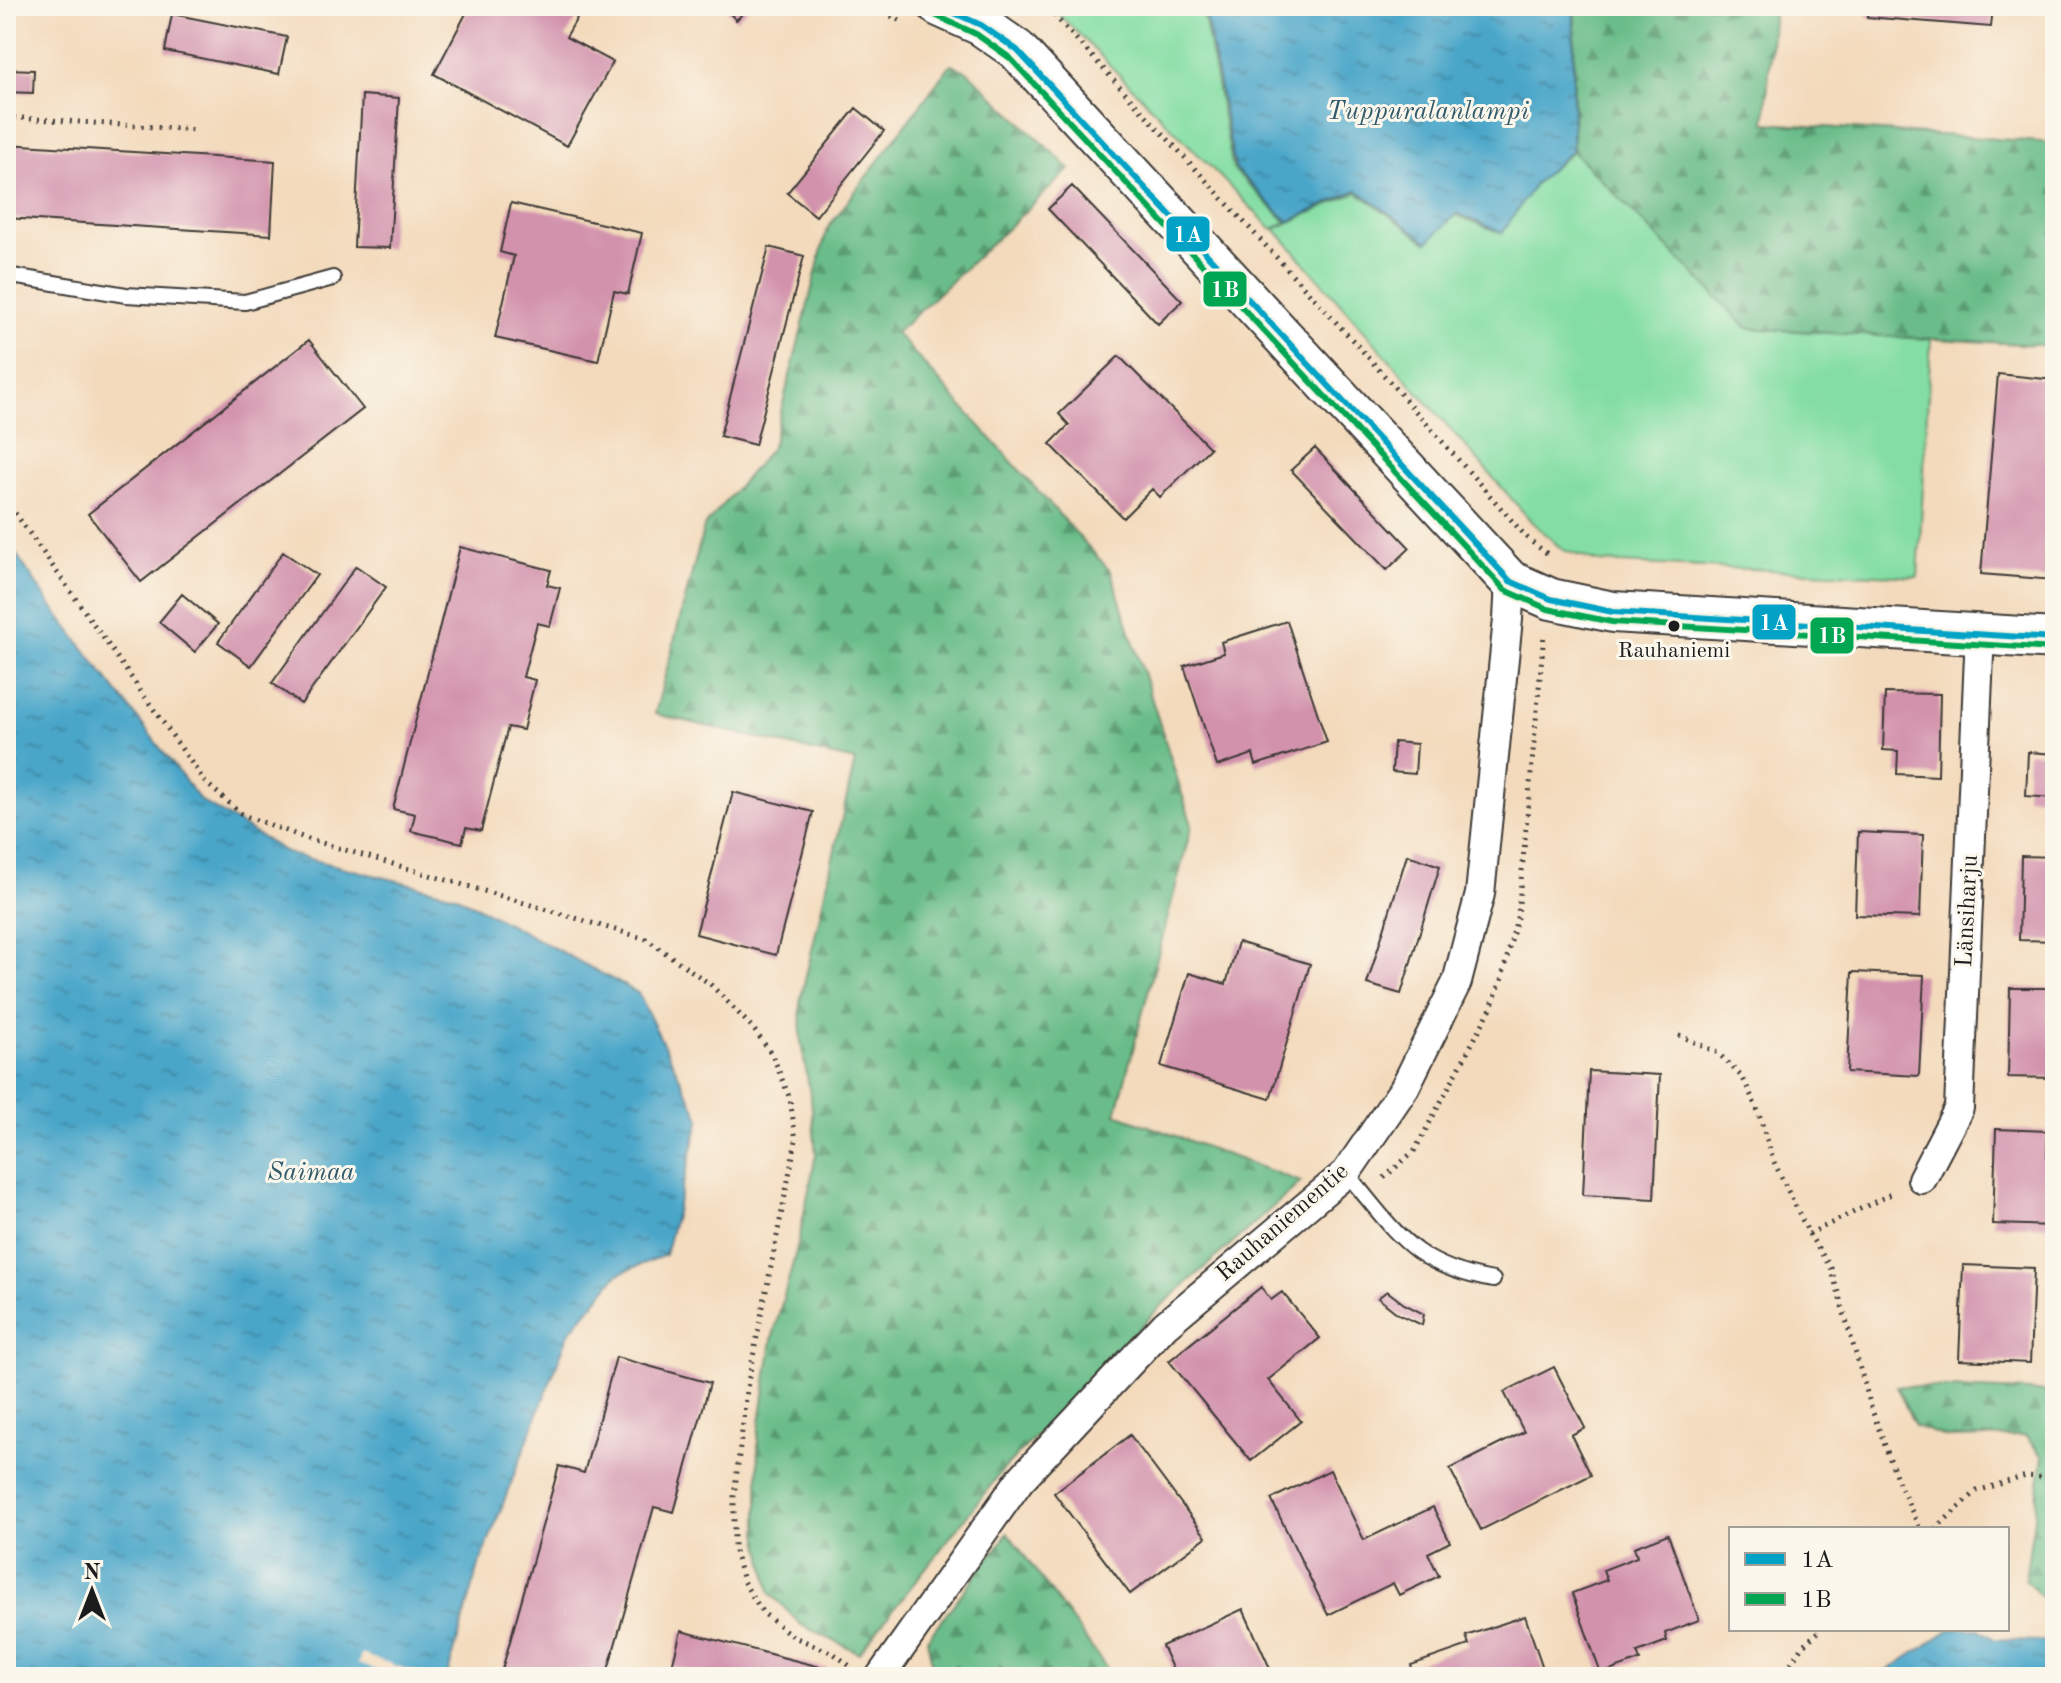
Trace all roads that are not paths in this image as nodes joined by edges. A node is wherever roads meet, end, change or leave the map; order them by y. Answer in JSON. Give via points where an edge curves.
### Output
{"nodes":[{"id":1,"x":939,"y":6,"type":"edge"},
{"id":2,"x":6,"y":275,"type":"edge"},
{"id":3,"x":333,"y":278,"type":"dead end"},
{"id":4,"x":1510,"y":581,"type":"junction"},
{"id":5,"x":1980,"y":633,"type":"junction"},
{"id":6,"x":2055,"y":639,"type":"edge"},
{"id":7,"x":1346,"y":1173,"type":"junction"},
{"id":8,"x":1922,"y":1179,"type":"road end"},
{"id":9,"x":1493,"y":1280,"type":"dead end"},
{"id":10,"x":867,"y":1673,"type":"edge"}],
"edges":[{"from":1,"to":4,"type":"street","via":[[981,25],[1017,50]]},
{"from":2,"to":3,"type":"lane","via":[[126,295],[245,302]]},
{"from":4,"to":5,"type":"street","via":[[1551,599],[1613,612]]},
{"from":4,"to":7,"type":"street","name":"Rauhaniementie","via":[[1480,894],[1457,982],[1405,1087]]},
{"from":5,"to":6,"type":"street"},
{"from":5,"to":8,"type":"street","name":"Länsiharju","via":[[1959,1108]]},
{"from":7,"to":9,"type":"lane","via":[[1391,1229],[1424,1257],[1458,1274]]},
{"from":7,"to":10,"type":"street","name":"Rauhaniementie","via":[[1165,1325],[1020,1480]]}]}
